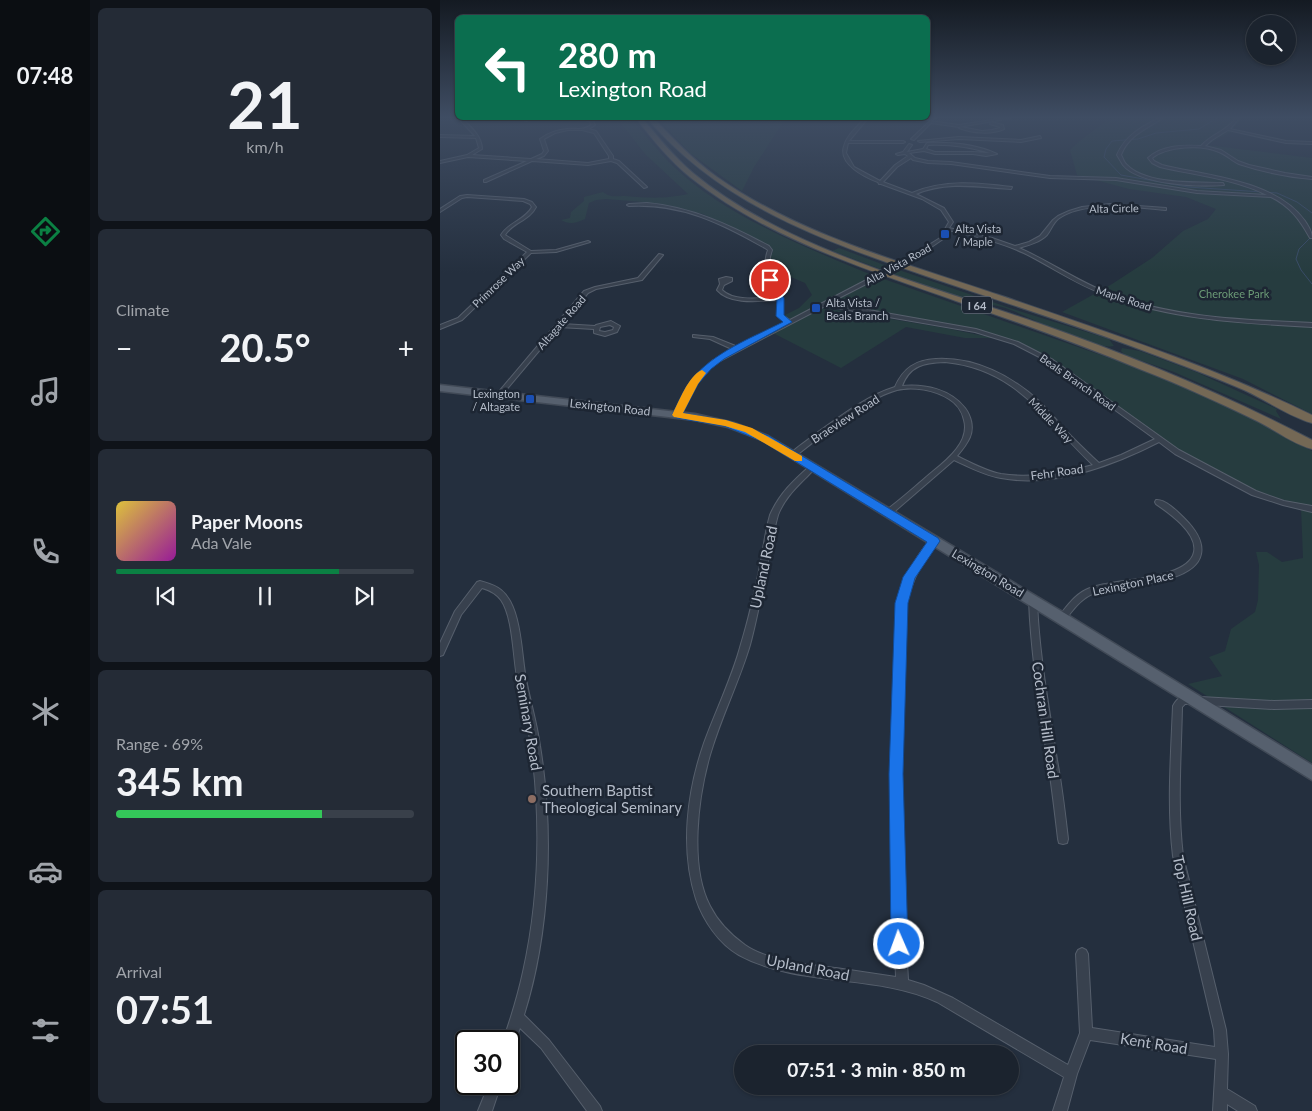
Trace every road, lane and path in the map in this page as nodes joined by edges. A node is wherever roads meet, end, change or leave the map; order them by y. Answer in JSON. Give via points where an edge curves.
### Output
{"nodes":[{"id":1,"x":511,"y":170,"type":"edge"},
{"id":2,"x":626,"y":170,"type":"edge"},
{"id":3,"x":687,"y":170,"type":"edge"},
{"id":4,"x":703,"y":170,"type":"edge"},
{"id":5,"x":855,"y":170,"type":"edge"},
{"id":6,"x":889,"y":170,"type":"edge"},
{"id":7,"x":1003,"y":170,"type":"edge"},
{"id":8,"x":1129,"y":170,"type":"edge"},
{"id":9,"x":1178,"y":170,"type":"edge"},
{"id":10,"x":1273,"y":170,"type":"edge"},
{"id":11,"x":1312,"y":178,"type":"edge"},
{"id":12,"x":485,"y":181,"type":"dead end"},
{"id":13,"x":880,"y":183,"type":"junction"},
{"id":14,"x":1240,"y":185,"type":"junction"},
{"id":15,"x":644,"y":187,"type":"dead end"},
{"id":16,"x":1011,"y":188,"type":"dead end"},
{"id":17,"x":913,"y":194,"type":"junction"},
{"id":18,"x":1269,"y":195,"type":"junction"},
{"id":19,"x":629,"y":205,"type":"dead end"},
{"id":20,"x":1165,"y":209,"type":"dead end"},
{"id":21,"x":440,"y":211,"type":"edge"},
{"id":22,"x":948,"y":229,"type":"junction"},
{"id":23,"x":1312,"y":237,"type":"edge"},
{"id":24,"x":588,"y":242,"type":"dead end"},
{"id":25,"x":1016,"y":247,"type":"junction"},
{"id":26,"x":530,"y":252,"type":"junction"},
{"id":27,"x":661,"y":255,"type":"dead end"},
{"id":28,"x":722,"y":284,"type":"dead end"},
{"id":29,"x":780,"y":298,"type":"junction"},
{"id":30,"x":824,"y":304,"type":"junction"},
{"id":31,"x":788,"y":322,"type":"junction"},
{"id":32,"x":558,"y":325,"type":"junction"},
{"id":33,"x":1312,"y":325,"type":"edge"},
{"id":34,"x":440,"y":327,"type":"edge"},
{"id":35,"x":596,"y":328,"type":"dead end"},
{"id":36,"x":695,"y":336,"type":"dead end"},
{"id":37,"x":737,"y":349,"type":"junction"},
{"id":38,"x":440,"y":388,"type":"edge"},
{"id":39,"x":898,"y":388,"type":"junction"},
{"id":40,"x":499,"y":395,"type":"junction"},
{"id":41,"x":677,"y":415,"type":"junction"},
{"id":42,"x":1312,"y":419,"type":"edge"},
{"id":43,"x":1158,"y":440,"type":"junction"},
{"id":44,"x":1312,"y":445,"type":"edge"},
{"id":45,"x":792,"y":455,"type":"junction"},
{"id":46,"x":954,"y":458,"type":"junction"},
{"id":47,"x":1098,"y":466,"type":"junction"},
{"id":48,"x":813,"y":467,"type":"junction"},
{"id":49,"x":1158,"y":502,"type":"dead end"},
{"id":50,"x":1312,"y":509,"type":"edge"},
{"id":51,"x":888,"y":513,"type":"junction"},
{"id":52,"x":934,"y":541,"type":"junction"},
{"id":53,"x":1034,"y":601,"type":"junction"},
{"id":54,"x":1062,"y":618,"type":"junction"},
{"id":55,"x":440,"y":652,"type":"edge"},
{"id":56,"x":1197,"y":702,"type":"junction"},
{"id":57,"x":1312,"y":704,"type":"edge"},
{"id":58,"x":1312,"y":773,"type":"edge"},
{"id":59,"x":1063,"y":839,"type":"dead end"},
{"id":60,"x":1082,"y":954,"type":"dead end"},
{"id":61,"x":902,"y":985,"type":"junction"},
{"id":62,"x":518,"y":1018,"type":"junction"},
{"id":63,"x":514,"y":1030,"type":"edge"},
{"id":64,"x":1086,"y":1033,"type":"junction"},
{"id":65,"x":1222,"y":1054,"type":"junction"},
{"id":66,"x":1071,"y":1074,"type":"junction"},
{"id":67,"x":1221,"y":1093,"type":"junction"},
{"id":68,"x":491,"y":1095,"type":"edge"},
{"id":69,"x":485,"y":1111,"type":"edge"},
{"id":70,"x":594,"y":1111,"type":"edge"},
{"id":71,"x":1060,"y":1111,"type":"edge"},
{"id":72,"x":1220,"y":1111,"type":"edge"},
{"id":73,"x":1250,"y":1111,"type":"edge"}],
"edges":[{"from":1,"to":12,"type":"street"},
{"from":2,"to":15,"type":"street"},
{"from":3,"to":44,"type":"highway","number":"I 64","via":[[736,206],[794,237],[1207,392]]},
{"from":4,"to":42,"type":"highway","number":"I 64","via":[[738,194],[804,228],[864,252],[1134,344],[1248,388]]},
{"from":5,"to":13,"type":"street"},
{"from":6,"to":13,"type":"street"},
{"from":7,"to":18,"type":"street","via":[[1116,179],[1197,192]]},
{"from":8,"to":14,"type":"street","via":[[1173,181]]},
{"from":9,"to":14,"type":"street"},
{"from":10,"to":11,"type":"street"},
{"from":13,"to":17,"type":"street"},
{"from":14,"to":18,"type":"street"},
{"from":16,"to":17,"type":"street","via":[[951,183]]},
{"from":17,"to":22,"type":"street","via":[[944,210],[949,218]]},
{"from":18,"to":23,"type":"street","via":[[1291,208]]},
{"from":19,"to":29,"type":"street","via":[[652,205],[698,214],[767,246],[770,250],[767,272]]},
{"from":20,"to":25,"type":"street","name":"Alta Circle","via":[[1119,206],[1079,210],[1059,217],[1041,237]]},
{"from":21,"to":26,"type":"street","name":"Primrose Way","via":[[462,197],[518,199],[532,203],[531,213],[509,227],[503,235]]},
{"from":22,"to":25,"type":"street","name":"Maple Road"},
{"from":22,"to":30,"type":"street","name":"Alta Vista Road","bridge":true,"via":[[935,244],[909,260]]},
{"from":24,"to":26,"type":"street","via":[[552,252]]},
{"from":25,"to":33,"type":"street","name":"Maple Road","via":[[1094,289],[1135,304],[1219,319]]},
{"from":26,"to":34,"type":"street","name":"Primrose Way","via":[[460,319]]},
{"from":27,"to":32,"type":"street","name":"Altagate Road","via":[[640,279],[586,292]]},
{"from":28,"to":29,"type":"street","via":[[720,292],[730,297]]},
{"from":29,"to":31,"type":"street","via":[[780,316]]},
{"from":30,"to":31,"type":"street","name":"Alta Vista Road"},
{"from":30,"to":43,"type":"street","name":"Beals Branch Road","via":[[976,332],[1016,343],[1051,361]]},
{"from":31,"to":37,"type":"street","name":"Alta Vista Road"},
{"from":32,"to":35,"type":"street"},
{"from":32,"to":40,"type":"street","name":"Altagate Road"},
{"from":36,"to":37,"type":"street","via":[[711,338]]},
{"from":37,"to":41,"type":"street","name":"Alta Vista Road","via":[[703,372]]},
{"from":38,"to":40,"type":"main road","name":"Lexington Road"},
{"from":39,"to":45,"type":"street","name":"Braeview Road","via":[[873,399]]},
{"from":39,"to":46,"type":"street","name":"Braeview Road","via":[[942,393],[955,400],[964,411],[968,434]]},
{"from":39,"to":47,"type":"street","name":"Middle Way","via":[[906,372],[923,362],[943,360],[986,369],[1033,399]]},
{"from":40,"to":41,"type":"main road","name":"Lexington Road"},
{"from":41,"to":45,"type":"main road","name":"Lexington Road","via":[[748,430]]},
{"from":43,"to":47,"type":"street","name":"Fehr Road","via":[[1123,458]]},
{"from":43,"to":50,"type":"street","name":"Beals Branch Road","via":[[1254,492]]},
{"from":45,"to":48,"type":"main road","name":"Lexington Road"},
{"from":46,"to":47,"type":"street","name":"Fehr Road","via":[[1007,477]]},
{"from":46,"to":51,"type":"street","name":"Braeview Road"},
{"from":48,"to":51,"type":"main road","name":"Lexington Road"},
{"from":48,"to":61,"type":"street","name":"Upland Road","via":[[791,488],[775,511],[744,652],[703,763],[691,832],[692,868],[702,904],[712,921],[732,943],[752,955],[788,966]]},
{"from":49,"to":54,"type":"street","name":"Lexington Place","via":[[1180,517],[1195,534],[1198,550],[1192,564],[1173,575],[1092,590],[1079,598]]},
{"from":51,"to":52,"type":"main road","name":"Lexington Road"},
{"from":52,"to":53,"type":"main road","name":"Lexington Road"},
{"from":52,"to":61,"type":"street","via":[[909,577],[900,618],[896,832]]},
{"from":53,"to":54,"type":"main road","name":"Lexington Road"},
{"from":53,"to":59,"type":"street","name":"Cochran Hill Road","via":[[1043,711]]},
{"from":54,"to":56,"type":"main road","name":"Lexington Road"},
{"from":55,"to":62,"type":"street","name":"Seminary Road","via":[[458,613],[480,584],[498,592],[509,605],[537,754],[544,844],[536,942]]},
{"from":56,"to":57,"type":"street"},
{"from":56,"to":58,"type":"main road","name":"Lexington Road"},
{"from":56,"to":65,"type":"street","name":"Top Hill Road","via":[[1182,700],[1178,706],[1174,832],[1220,1030]]},
{"from":60,"to":64,"type":"street"},
{"from":61,"to":66,"type":"street","name":"Upland Road","via":[[942,998]]},
{"from":62,"to":63,"type":"street","name":"Seminary Road"},
{"from":62,"to":70,"type":"street","via":[[544,1044]]},
{"from":64,"to":65,"type":"street","name":"Kent Road"},
{"from":64,"to":66,"type":"street"},
{"from":65,"to":67,"type":"street","name":"Top Hill Road"},
{"from":66,"to":71,"type":"street"},
{"from":67,"to":72,"type":"street","name":"Top Hill Road"},
{"from":67,"to":73,"type":"street"},
{"from":68,"to":69,"type":"street"}]}
